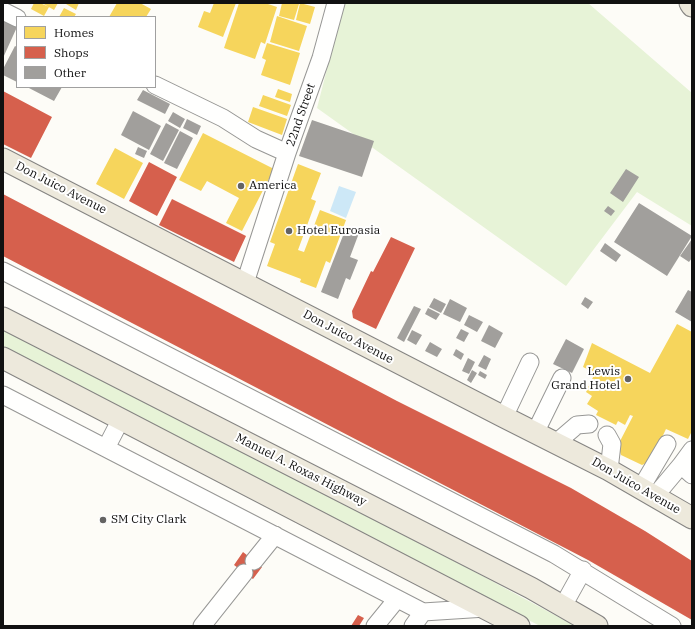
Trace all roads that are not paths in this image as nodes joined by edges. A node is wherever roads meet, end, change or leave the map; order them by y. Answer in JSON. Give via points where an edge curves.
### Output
{"nodes":[{"id":1,"x":336,"y":3,"type":"edge"},
{"id":2,"x":690,"y":3,"type":"edge"},
{"id":3,"x":692,"y":6,"type":"edge"},
{"id":4,"x":3,"y":11,"type":"edge"},
{"id":5,"x":16,"y":18,"type":"edge"},
{"id":6,"x":156,"y":85,"type":"edge"},
{"id":7,"x":287,"y":153,"type":"junction"},
{"id":8,"x":3,"y":159,"type":"edge"},
{"id":9,"x":3,"y":271,"type":"edge"},
{"id":10,"x":245,"y":283,"type":"junction"},
{"id":11,"x":3,"y":318,"type":"edge"},
{"id":12,"x":3,"y":358,"type":"edge"},
{"id":13,"x":530,"y":362,"type":"dead end"},
{"id":14,"x":562,"y":378,"type":"dead end"},
{"id":15,"x":3,"y":395,"type":"edge"},
{"id":16,"x":504,"y":418,"type":"junction"},
{"id":17,"x":121,"y":419,"type":"junction"},
{"id":18,"x":588,"y":424,"type":"dead end"},
{"id":19,"x":535,"y":433,"type":"junction"},
{"id":20,"x":608,"y":435,"type":"dead end"},
{"id":21,"x":556,"y":443,"type":"junction"},
{"id":22,"x":667,"y":444,"type":"dead end"},
{"id":23,"x":106,"y":448,"type":"junction"},
{"id":24,"x":692,"y":450,"type":"edge"},
{"id":25,"x":608,"y":470,"type":"junction"},
{"id":26,"x":686,"y":470,"type":"edge"},
{"id":27,"x":648,"y":492,"type":"junction"},
{"id":28,"x":692,"y":518,"type":"edge"},
{"id":29,"x":275,"y":535,"type":"junction"},
{"id":30,"x":583,"y":570,"type":"junction"},
{"id":31,"x":397,"y":599,"type":"junction"},
{"id":32,"x":562,"y":606,"type":"junction"},
{"id":33,"x":486,"y":608,"type":"junction"},
{"id":34,"x":423,"y":612,"type":"junction"},
{"id":35,"x":202,"y":626,"type":"edge"},
{"id":36,"x":375,"y":626,"type":"edge"},
{"id":37,"x":413,"y":626,"type":"edge"},
{"id":38,"x":519,"y":626,"type":"edge"},
{"id":39,"x":597,"y":626,"type":"edge"},
{"id":40,"x":672,"y":626,"type":"edge"}],
"edges":[{"from":1,"to":7,"type":"street","name":"22nd Street","via":[[321,58]]},
{"from":2,"to":3,"type":"main road"},
{"from":4,"to":5,"type":"street"},
{"from":6,"to":7,"type":"street","name":"22nd Street"},
{"from":7,"to":10,"type":"street"},
{"from":8,"to":10,"type":"main road","name":"Don Juico Avenue"},
{"from":9,"to":30,"type":"street"},
{"from":10,"to":16,"type":"main road","name":"Don Juico Avenue"},
{"from":11,"to":32,"type":"main road","name":"Manuel A. Roxas Highway"},
{"from":12,"to":17,"type":"main road"},
{"from":13,"to":16,"type":"street"},
{"from":14,"to":19,"type":"street"},
{"from":15,"to":23,"type":"street"},
{"from":16,"to":19,"type":"main road","name":"Don Juico Avenue"},
{"from":17,"to":23,"type":"street"},
{"from":17,"to":33,"type":"main road"},
{"from":18,"to":21,"type":"street","via":[[577,425]]},
{"from":19,"to":21,"type":"main road","name":"Don Juico Avenue"},
{"from":20,"to":25,"type":"street","via":[[612,444]]},
{"from":21,"to":25,"type":"main road","name":"Don Juico Avenue"},
{"from":22,"to":27,"type":"street"},
{"from":23,"to":29,"type":"street"},
{"from":24,"to":26,"type":"street"},
{"from":25,"to":27,"type":"main road","name":"Don Juico Avenue"},
{"from":26,"to":27,"type":"street"},
{"from":27,"to":28,"type":"main road","name":"Don Juico Avenue"},
{"from":29,"to":31,"type":"street"},
{"from":29,"to":35,"type":"street"},
{"from":30,"to":32,"type":"street"},
{"from":30,"to":40,"type":"street"},
{"from":31,"to":34,"type":"street"},
{"from":31,"to":36,"type":"street"},
{"from":32,"to":39,"type":"main road","name":"Manuel A. Roxas Highway"},
{"from":33,"to":34,"type":"street"},
{"from":33,"to":38,"type":"main road"},
{"from":34,"to":37,"type":"street"}]}
